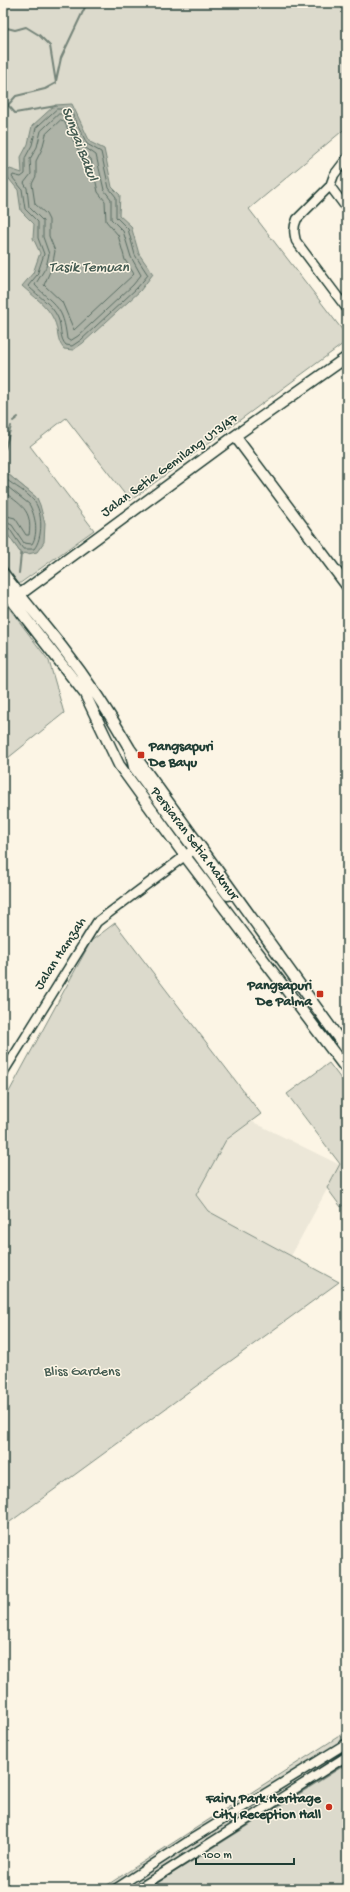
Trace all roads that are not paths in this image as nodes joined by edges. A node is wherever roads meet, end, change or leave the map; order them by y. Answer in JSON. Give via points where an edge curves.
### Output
{"nodes":[{"id":1,"x":347,"y":158,"type":"edge"},
{"id":2,"x":330,"y":186,"type":"junction"},
{"id":3,"x":347,"y":209,"type":"edge"},
{"id":4,"x":347,"y":309,"type":"edge"},
{"id":5,"x":347,"y":357,"type":"edge"},
{"id":6,"x":235,"y":436,"type":"junction"},
{"id":7,"x":3,"y":573,"type":"edge"},
{"id":8,"x":347,"y":586,"type":"edge"},
{"id":9,"x":3,"y":589,"type":"edge"},
{"id":10,"x":15,"y":598,"type":"junction"},
{"id":11,"x":130,"y":749,"type":"junction"},
{"id":12,"x":194,"y":849,"type":"junction"},
{"id":13,"x":185,"y":856,"type":"junction"},
{"id":14,"x":242,"y":903,"type":"junction"},
{"id":15,"x":347,"y":1050,"type":"edge"},
{"id":16,"x":347,"y":1070,"type":"edge"},
{"id":17,"x":3,"y":1073,"type":"edge"},
{"id":18,"x":347,"y":1743,"type":"edge"},
{"id":19,"x":347,"y":1756,"type":"edge"},
{"id":20,"x":115,"y":1889,"type":"edge"},
{"id":21,"x":138,"y":1889,"type":"edge"}],
"edges":[{"from":1,"to":2,"type":"street","via":[[334,174]]},
{"from":2,"to":3,"type":"street"},
{"from":2,"to":4,"type":"street","via":[[297,220],[294,233],[296,242]]},
{"from":5,"to":6,"type":"street","name":"Jalan Setia Gemilang U13/47"},
{"from":6,"to":8,"type":"street"},
{"from":6,"to":10,"type":"street","name":"Jalan Setia Gemilang U13/47"},
{"from":7,"to":10,"type":"street","name":"Persiaran Setia Makmur"},
{"from":9,"to":10,"type":"street","name":"Persiaran Setia Makmur"},
{"from":10,"to":11,"type":"street","name":"Persiaran Setia Makmur","via":[[63,647]]},
{"from":10,"to":13,"type":"street","name":"Persiaran Setia Makmur","via":[[85,694],[119,765]]},
{"from":11,"to":12,"type":"street","via":[[134,767]]},
{"from":11,"to":14,"type":"street","name":"Persiaran Setia Makmur"},
{"from":12,"to":13,"type":"street","name":"Jalan Hamzah"},
{"from":12,"to":14,"type":"street","via":[[227,894]]},
{"from":13,"to":16,"type":"street","name":"Persiaran Setia Makmur"},
{"from":13,"to":17,"type":"street","name":"Jalan Hamzah","via":[[96,922]]},
{"from":14,"to":15,"type":"street","name":"Persiaran Setia Makmur"},
{"from":18,"to":20,"type":"street"},
{"from":19,"to":21,"type":"street"}]}
